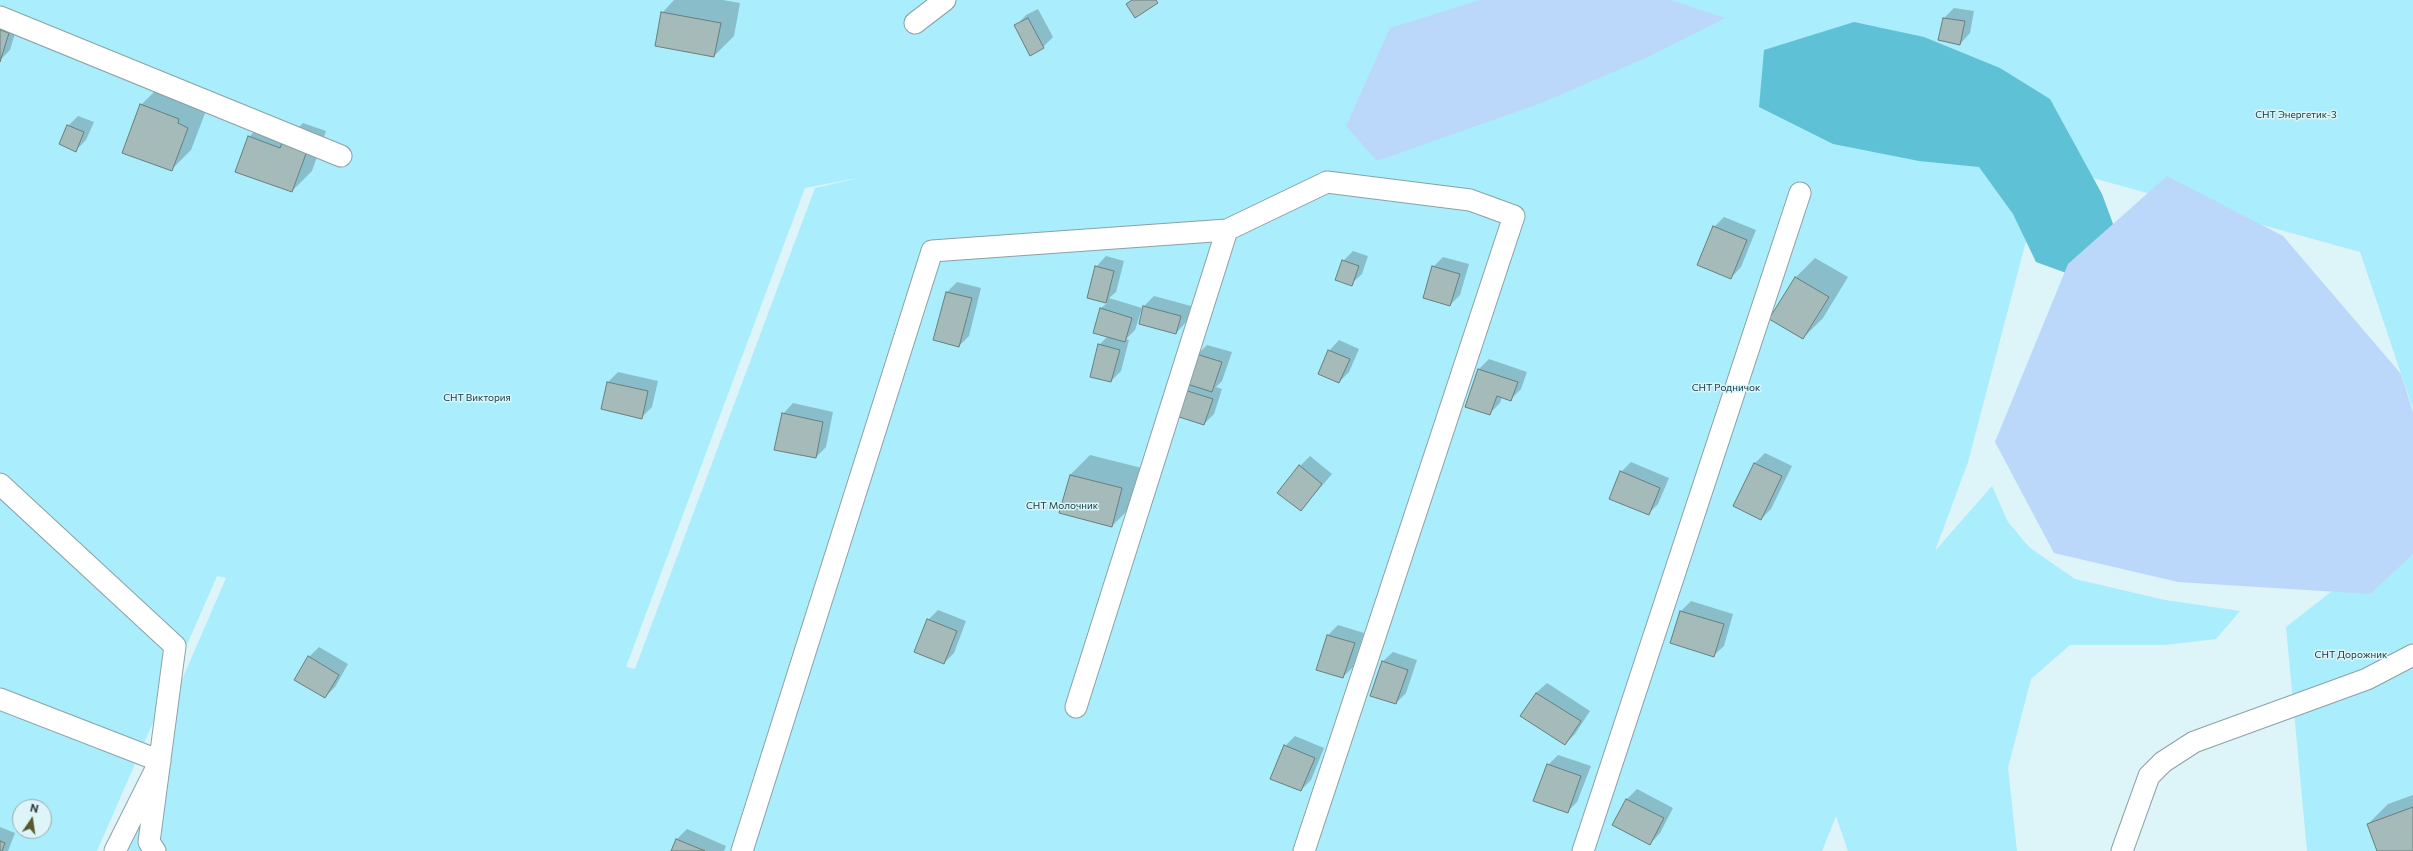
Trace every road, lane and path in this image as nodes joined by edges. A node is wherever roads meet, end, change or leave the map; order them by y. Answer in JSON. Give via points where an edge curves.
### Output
{"nodes":[{"id":1,"x":945,"y":0,"type":"edge"},
{"id":2,"x":0,"y":17,"type":"edge"},
{"id":3,"x":915,"y":24,"type":"dead end"},
{"id":4,"x":341,"y":156,"type":"dead end"},
{"id":5,"x":1800,"y":193,"type":"dead end"},
{"id":6,"x":1227,"y":230,"type":"junction"},
{"id":7,"x":0,"y":484,"type":"edge"},
{"id":8,"x":2413,"y":655,"type":"edge"},
{"id":9,"x":0,"y":699,"type":"edge"},
{"id":10,"x":1076,"y":707,"type":"dead end"},
{"id":11,"x":160,"y":761,"type":"junction"},
{"id":12,"x":115,"y":851,"type":"edge"},
{"id":13,"x":155,"y":851,"type":"edge"},
{"id":14,"x":742,"y":851,"type":"edge"},
{"id":15,"x":1304,"y":851,"type":"edge"},
{"id":16,"x":1583,"y":851,"type":"edge"},
{"id":17,"x":2122,"y":851,"type":"edge"}],
"edges":[{"from":1,"to":3,"type":"lane"},
{"from":2,"to":4,"type":"lane"},
{"from":5,"to":16,"type":"lane"},
{"from":6,"to":10,"type":"lane"},
{"from":6,"to":14,"type":"lane","via":[[932,251]]},
{"from":6,"to":15,"type":"lane","via":[[1327,182],[1470,200],[1514,216]]},
{"from":7,"to":11,"type":"lane","via":[[175,646]]},
{"from":8,"to":17,"type":"lane","via":[[2367,679],[2194,742],[2163,762],[2149,776]]},
{"from":9,"to":11,"type":"lane"},
{"from":11,"to":12,"type":"lane"},
{"from":11,"to":13,"type":"lane","via":[[149,842]]}]}
